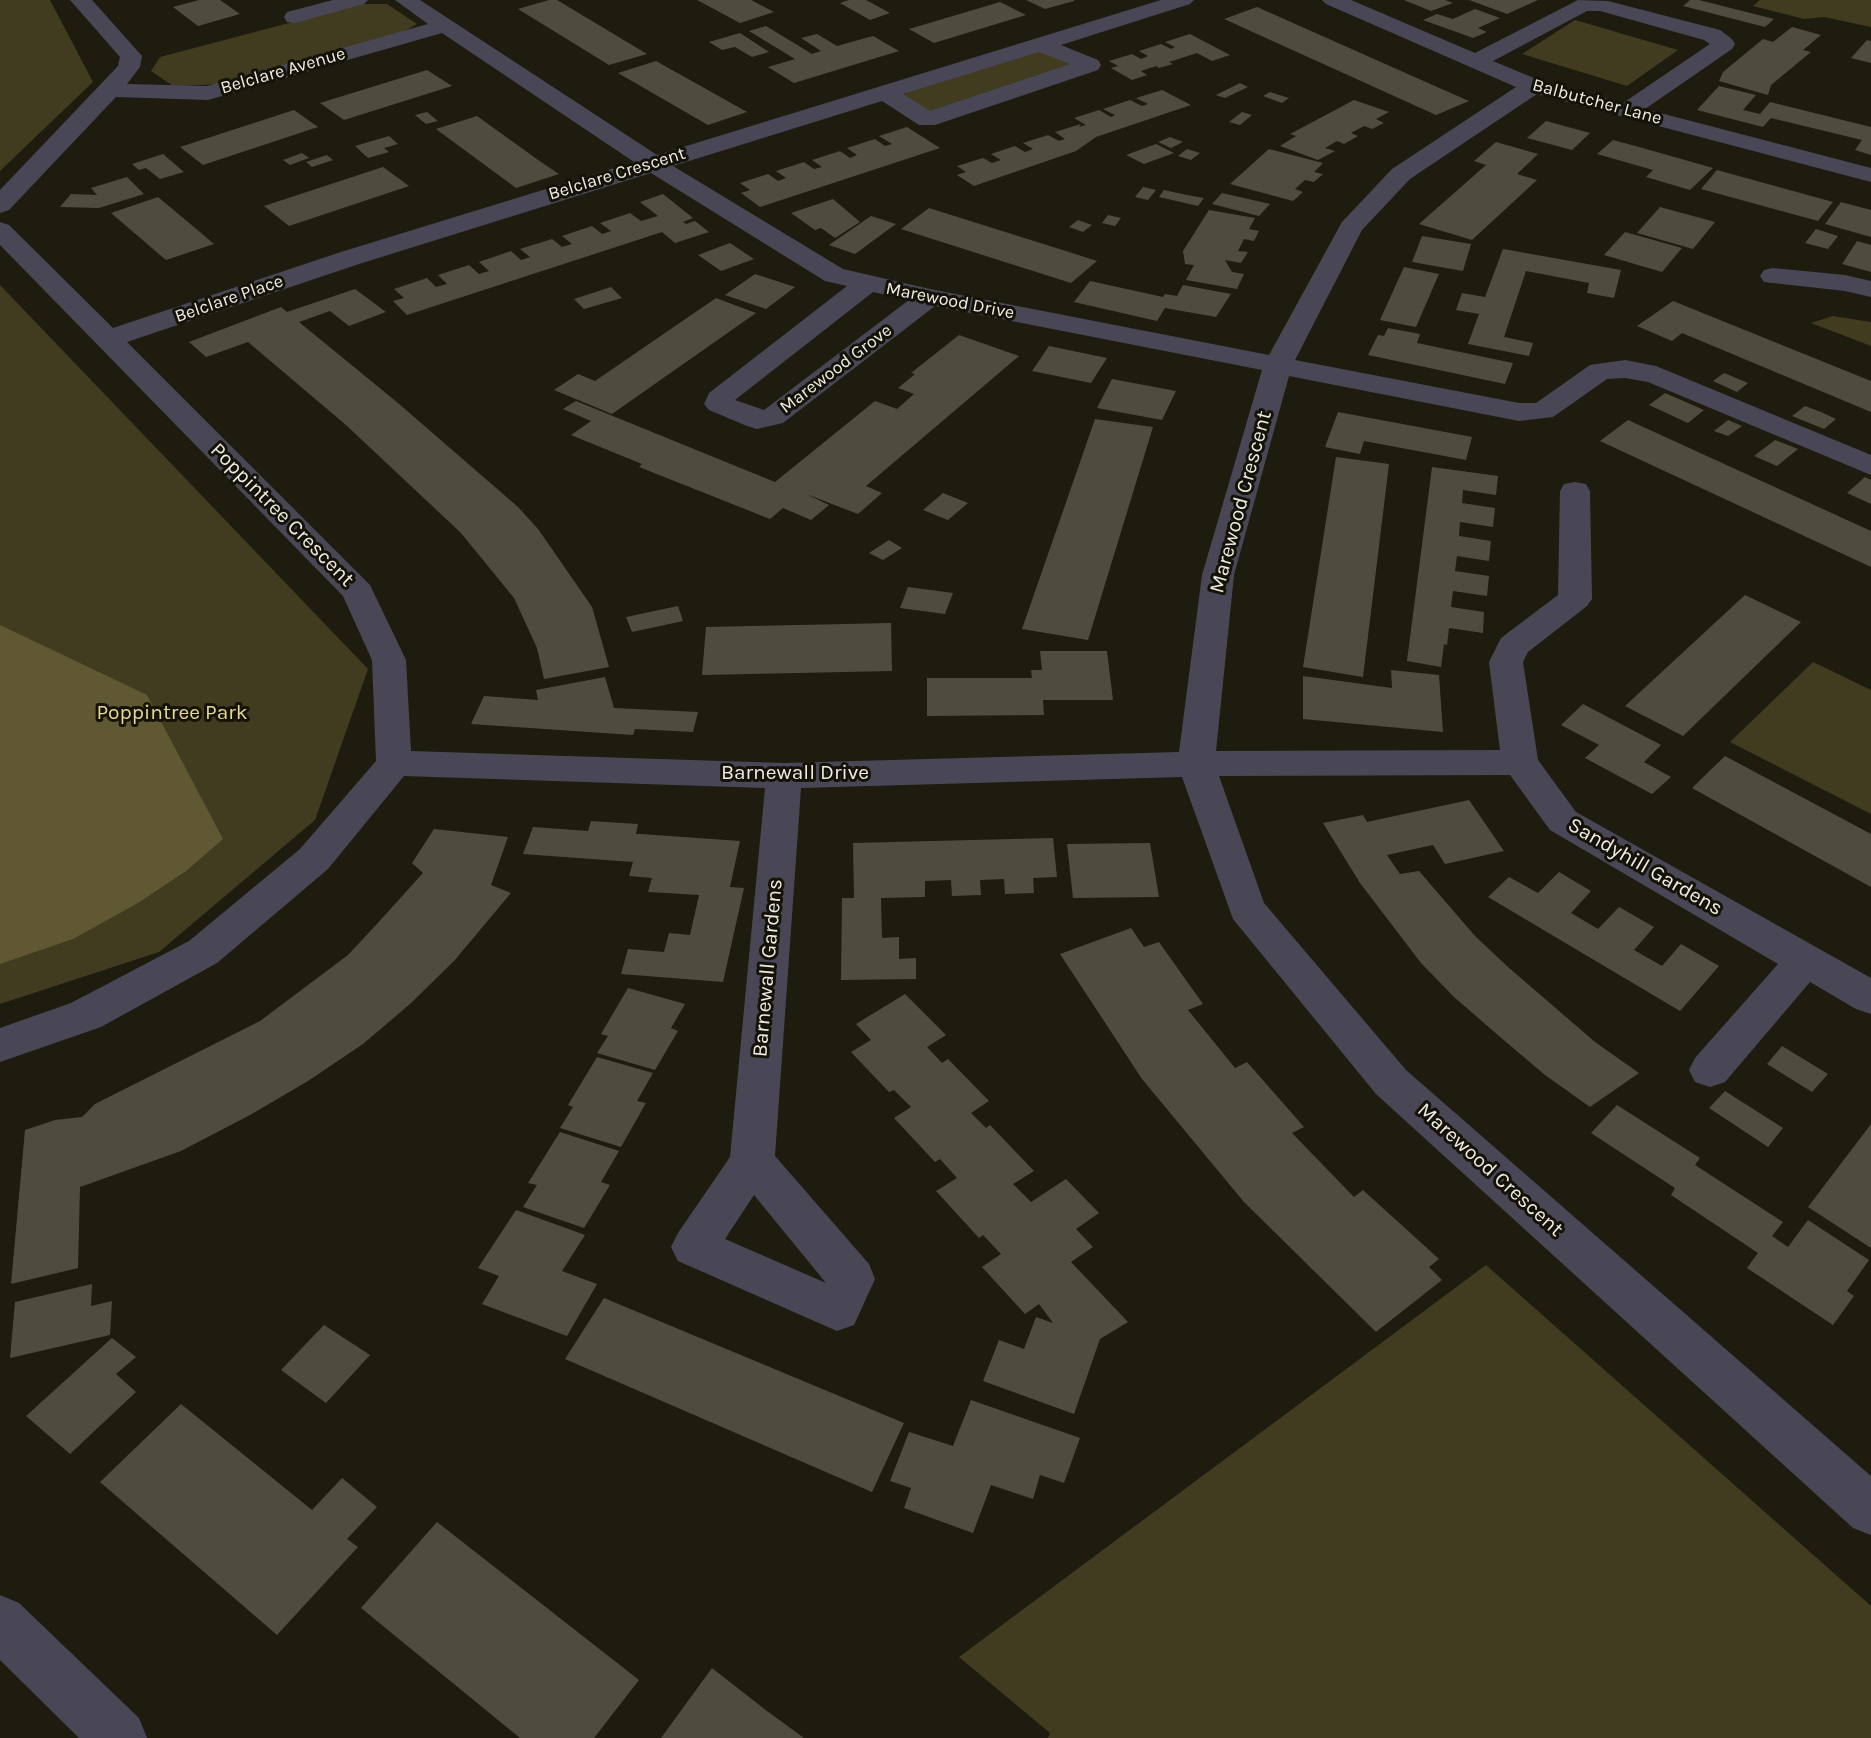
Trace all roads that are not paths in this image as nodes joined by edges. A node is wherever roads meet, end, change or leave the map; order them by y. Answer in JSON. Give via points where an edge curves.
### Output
{"nodes":[{"id":1,"x":81,"y":0,"type":"edge"},
{"id":2,"x":357,"y":0,"type":"edge"},
{"id":3,"x":406,"y":0,"type":"edge"},
{"id":4,"x":1183,"y":0,"type":"edge"},
{"id":5,"x":1333,"y":0,"type":"edge"},
{"id":6,"x":295,"y":17,"type":"dead end"},
{"id":7,"x":444,"y":26,"type":"junction"},
{"id":8,"x":1042,"y":45,"type":"junction"},
{"id":9,"x":1476,"y":61,"type":"junction"},
{"id":10,"x":1533,"y":86,"type":"junction"},
{"id":11,"x":110,"y":90,"type":"junction"},
{"id":12,"x":885,"y":92,"type":"junction"},
{"id":13,"x":1628,"y":110,"type":"junction"},
{"id":14,"x":652,"y":163,"type":"junction"},
{"id":15,"x":1871,"y":175,"type":"edge"},
{"id":16,"x":0,"y":205,"type":"edge"},
{"id":17,"x":0,"y":230,"type":"edge"},
{"id":18,"x":350,"y":258,"type":"joint"},
{"id":19,"x":1773,"y":276,"type":"dead end"},
{"id":20,"x":866,"y":285,"type":"junction"},
{"id":21,"x":1871,"y":289,"type":"edge"},
{"id":22,"x":930,"y":297,"type":"junction"},
{"id":23,"x":108,"y":339,"type":"junction"},
{"id":24,"x":1277,"y":367,"type":"junction"},
{"id":25,"x":1871,"y":466,"type":"edge"},
{"id":26,"x":1575,"y":491,"type":"dead end"},
{"id":27,"x":1520,"y":762,"type":"junction"},
{"id":28,"x":394,"y":763,"type":"junction"},
{"id":29,"x":1196,"y":764,"type":"junction"},
{"id":30,"x":784,"y":776,"type":"junction"},
{"id":31,"x":1805,"y":960,"type":"junction"},
{"id":32,"x":1871,"y":998,"type":"edge"},
{"id":33,"x":0,"y":1045,"type":"edge"},
{"id":34,"x":1710,"y":1070,"type":"dead end"},
{"id":35,"x":752,"y":1161,"type":"dead end"},
{"id":36,"x":1871,"y":1510,"type":"edge"},
{"id":37,"x":0,"y":1622,"type":"edge"},
{"id":38,"x":119,"y":1738,"type":"edge"}],
"edges":[{"from":1,"to":11,"type":"street","via":[[131,56],[129,67]]},
{"from":2,"to":6,"type":"street"},
{"from":3,"to":7,"type":"street"},
{"from":4,"to":8,"type":"street","name":"Belclare Crescent"},
{"from":5,"to":9,"type":"street","name":"Balbutcher Lane"},
{"from":7,"to":11,"type":"street","name":"Belclare Avenue","via":[[208,93]]},
{"from":7,"to":14,"type":"street"},
{"from":8,"to":12,"type":"street","name":"Belclare Crescent"},
{"from":8,"to":12,"type":"street","via":[[1090,65],[928,120]]},
{"from":9,"to":10,"type":"street","name":"Balbutcher Lane"},
{"from":9,"to":13,"type":"street","via":[[1583,5],[1601,5],[1712,35],[1724,44]]},
{"from":10,"to":13,"type":"street","name":"Balbutcher Lane"},
{"from":10,"to":24,"type":"street","name":"Marewood Crescent","via":[[1401,174],[1351,227]]},
{"from":11,"to":16,"type":"street"},
{"from":12,"to":14,"type":"street","name":"Belclare Crescent"},
{"from":13,"to":15,"type":"street","name":"Balbutcher Lane"},
{"from":14,"to":18,"type":"street","name":"Belclare Crescent"},
{"from":14,"to":20,"type":"street","name":"Marewood Drive","via":[[834,275]]},
{"from":17,"to":23,"type":"street","name":"Poppintree Crescent"},
{"from":18,"to":23,"type":"street","name":"Belclare Place"},
{"from":19,"to":21,"type":"street"},
{"from":20,"to":22,"type":"street","name":"Marewood Drive"},
{"from":20,"to":22,"type":"street","name":"Marewood Grove","via":[[719,399],[719,404],[757,420],[773,417]]},
{"from":22,"to":24,"type":"street","name":"Marewood Drive"},
{"from":23,"to":28,"type":"street","name":"Poppintree Crescent","via":[[358,592],[389,660]]},
{"from":24,"to":25,"type":"street","via":[[1519,412],[1543,411],[1600,371],[1625,369],[1656,375]]},
{"from":24,"to":29,"type":"street","name":"Marewood Crescent","via":[[1218,575]]},
{"from":26,"to":27,"type":"street","name":"Sandyhill Gardens","via":[[1575,599],[1513,646],[1506,662]]},
{"from":27,"to":29,"type":"street"},
{"from":27,"to":31,"type":"street","name":"Sandyhill Gardens","via":[[1563,821]]},
{"from":28,"to":30,"type":"street","name":"Barnewall Drive"},
{"from":28,"to":33,"type":"street","via":[[314,859],[203,952],[86,1015]]},
{"from":29,"to":30,"type":"street","name":"Barnewall Drive"},
{"from":29,"to":36,"type":"street","name":"Marewood Crescent","via":[[1247,909],[1391,1082]]},
{"from":30,"to":35,"type":"street","name":"Barnewall Gardens"},
{"from":31,"to":32,"type":"street","name":"Sandyhill Gardens"},
{"from":31,"to":34,"type":"street"},
{"from":37,"to":38,"type":"street"}]}
